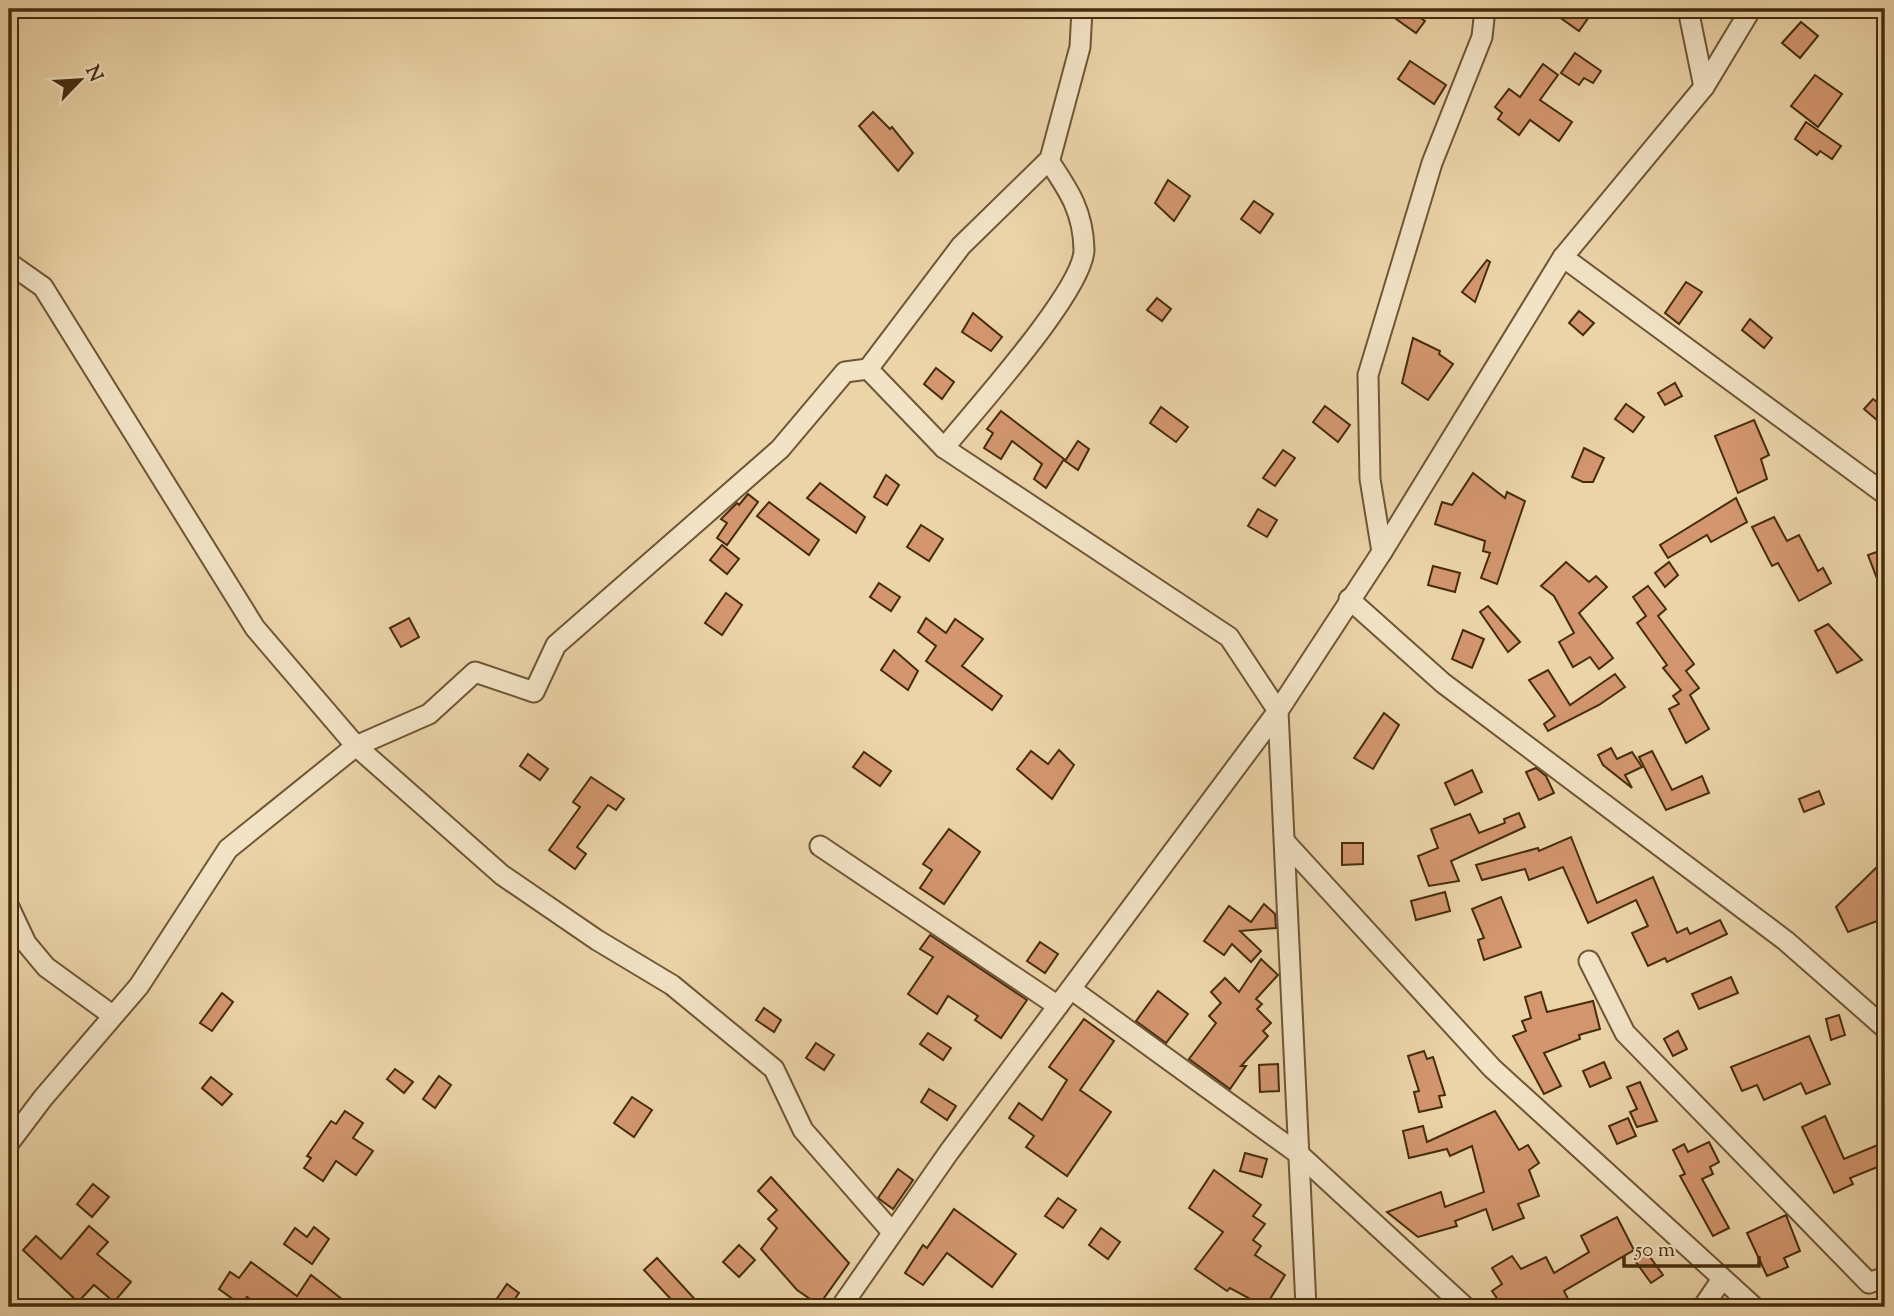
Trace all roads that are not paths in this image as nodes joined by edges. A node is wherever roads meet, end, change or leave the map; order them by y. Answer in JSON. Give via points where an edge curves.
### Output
{"nodes":[{"id":1,"x":1082,"y":9,"type":"edge"},
{"id":2,"x":1485,"y":9,"type":"edge"},
{"id":3,"x":1688,"y":9,"type":"edge"},
{"id":4,"x":1751,"y":9,"type":"edge"},
{"id":5,"x":1704,"y":87,"type":"junction"},
{"id":6,"x":1049,"y":161,"type":"dead end"},
{"id":7,"x":1563,"y":257,"type":"junction"},
{"id":8,"x":9,"y":263,"type":"edge"},
{"id":9,"x":868,"y":369,"type":"junction"},
{"id":10,"x":944,"y":448,"type":"junction"},
{"id":11,"x":1885,"y":494,"type":"edge"},
{"id":12,"x":1382,"y":552,"type":"junction"},
{"id":13,"x":1349,"y":599,"type":"junction"},
{"id":14,"x":1278,"y":711,"type":"junction"},
{"id":15,"x":356,"y":746,"type":"junction"},
{"id":16,"x":1286,"y":843,"type":"junction"},
{"id":17,"x":820,"y":846,"type":"dead end"},
{"id":18,"x":9,"y":907,"type":"edge"},
{"id":19,"x":1589,"y":961,"type":"dead end"},
{"id":20,"x":1071,"y":989,"type":"junction"},
{"id":21,"x":1058,"y":1006,"type":"junction"},
{"id":22,"x":112,"y":1015,"type":"junction"},
{"id":23,"x":1885,"y":1028,"type":"edge"},
{"id":24,"x":9,"y":1143,"type":"edge"},
{"id":25,"x":1300,"y":1155,"type":"junction"},
{"id":26,"x":892,"y":1232,"type":"junction"},
{"id":27,"x":1885,"y":1276,"type":"edge"},
{"id":28,"x":1722,"y":1279,"type":"junction"},
{"id":29,"x":841,"y":1307,"type":"edge"},
{"id":30,"x":1306,"y":1307,"type":"edge"},
{"id":31,"x":1465,"y":1307,"type":"edge"},
{"id":32,"x":1703,"y":1307,"type":"edge"},
{"id":33,"x":1754,"y":1307,"type":"edge"}],
"edges":[{"from":1,"to":9,"type":"street","via":[[1080,47],[1049,159],[961,246]]},
{"from":2,"to":12,"type":"street","via":[[1482,37],[1432,163],[1368,375],[1370,479]]},
{"from":3,"to":5,"type":"street"},
{"from":4,"to":5,"type":"street"},
{"from":5,"to":7,"type":"street"},
{"from":6,"to":10,"type":"street","via":[[1076,201],[1084,251],[1059,307]]},
{"from":7,"to":11,"type":"street"},
{"from":7,"to":12,"type":"street"},
{"from":8,"to":15,"type":"street","via":[[44,287],[255,628]]},
{"from":9,"to":10,"type":"street"},
{"from":9,"to":15,"type":"street","via":[[845,372],[780,449],[556,645],[534,692],[475,671],[429,713]]},
{"from":10,"to":14,"type":"street","via":[[1229,636]]},
{"from":12,"to":13,"type":"street"},
{"from":13,"to":14,"type":"street"},
{"from":13,"to":23,"type":"street","via":[[1443,683],[1786,941]]},
{"from":14,"to":16,"type":"street"},
{"from":14,"to":20,"type":"street"},
{"from":15,"to":22,"type":"street","via":[[228,849],[139,986]]},
{"from":15,"to":26,"type":"street","via":[[502,875],[672,985],[774,1069],[803,1130]]},
{"from":16,"to":25,"type":"street"},
{"from":16,"to":28,"type":"street","via":[[1492,1068]]},
{"from":17,"to":21,"type":"street"},
{"from":18,"to":22,"type":"street","via":[[26,943],[46,967]]},
{"from":19,"to":27,"type":"street","via":[[1625,1033],[1687,1100],[1869,1283]]},
{"from":20,"to":21,"type":"street"},
{"from":20,"to":25,"type":"street"},
{"from":21,"to":26,"type":"street"},
{"from":22,"to":24,"type":"street"},
{"from":25,"to":30,"type":"street"},
{"from":25,"to":31,"type":"street"},
{"from":26,"to":29,"type":"street"},
{"from":28,"to":32,"type":"street"},
{"from":28,"to":33,"type":"street"}]}
